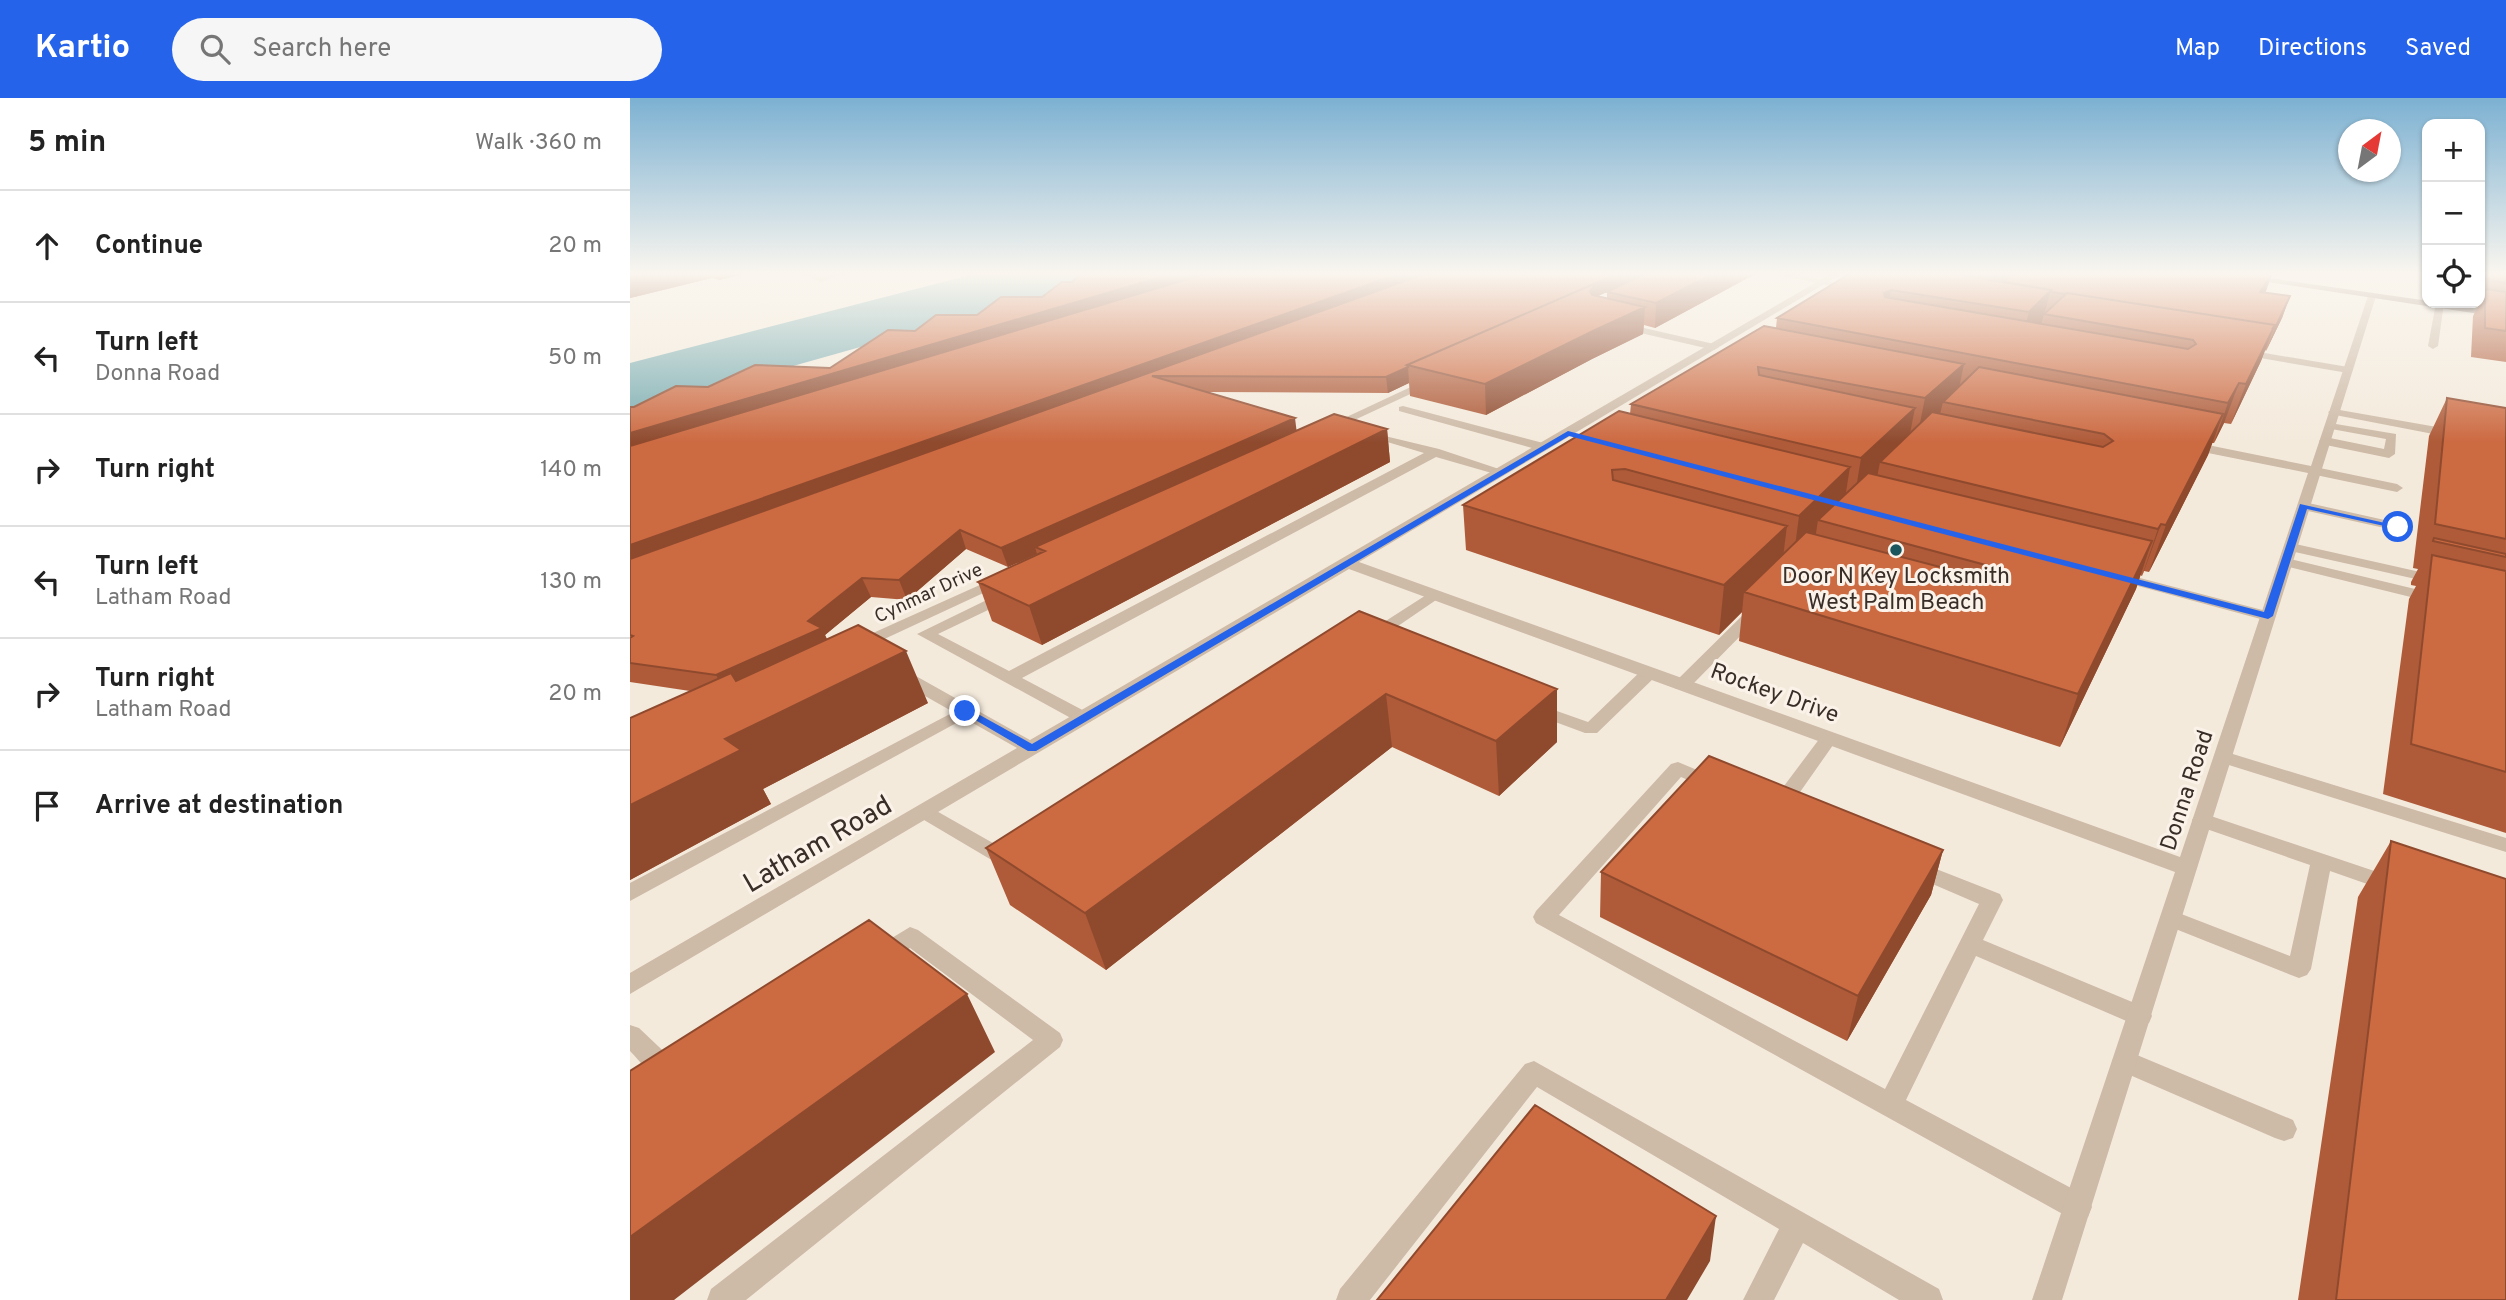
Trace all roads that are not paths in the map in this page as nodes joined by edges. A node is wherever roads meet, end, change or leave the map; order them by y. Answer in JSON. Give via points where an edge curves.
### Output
{"nodes":[{"id":1,"x":1637,"y":329,"type":"edge"},
{"id":2,"x":1751,"y":329,"type":"edge"},
{"id":3,"x":2361,"y":329,"type":"edge"},
{"id":4,"x":2436,"y":329,"type":"edge"},
{"id":5,"x":2433,"y":345,"type":"dead end"},
{"id":6,"x":1721,"y":348,"type":"junction"},
{"id":7,"x":2228,"y":350,"type":"edge"},
{"id":8,"x":2348,"y":370,"type":"junction"},
{"id":9,"x":1448,"y":372,"type":"edge"},
{"id":10,"x":1403,"y":409,"type":"dead end"},
{"id":11,"x":2395,"y":423,"type":"junction"},
{"id":12,"x":2329,"y":426,"type":"junction"},
{"id":13,"x":1310,"y":436,"type":"edge"},
{"id":14,"x":2469,"y":437,"type":"edge"},
{"id":15,"x":1332,"y":442,"type":"edge"},
{"id":16,"x":2181,"y":443,"type":"edge"},
{"id":17,"x":1544,"y":447,"type":"junction"},
{"id":18,"x":1435,"y":453,"type":"junction"},
{"id":19,"x":2315,"y":471,"type":"junction"},
{"id":20,"x":1502,"y":472,"type":"junction"},
{"id":21,"x":2397,"y":488,"type":"dead end"},
{"id":22,"x":2304,"y":506,"type":"junction"},
{"id":23,"x":2398,"y":527,"type":"dead end"},
{"id":24,"x":2288,"y":554,"type":"junction"},
{"id":25,"x":1347,"y":563,"type":"junction"},
{"id":26,"x":1020,"y":570,"type":"edge"},
{"id":27,"x":2096,"y":571,"type":"edge"},
{"id":28,"x":2452,"y":583,"type":"edge"},
{"id":29,"x":1024,"y":587,"type":"edge"},
{"id":30,"x":1434,"y":595,"type":"junction"},
{"id":31,"x":1768,"y":599,"type":"edge"},
{"id":32,"x":2454,"y":603,"type":"edge"},
{"id":33,"x":2268,"y":616,"type":"junction"},
{"id":34,"x":1390,"y":651,"type":"edge"},
{"id":35,"x":1649,"y":673,"type":"junction"},
{"id":36,"x":1009,"y":678,"type":"junction"},
{"id":37,"x":1682,"y":685,"type":"junction"},
{"id":38,"x":1515,"y":700,"type":"edge"},
{"id":39,"x":965,"y":711,"type":"junction"},
{"id":40,"x":1084,"y":718,"type":"junction"},
{"id":41,"x":1829,"y":738,"type":"junction"},
{"id":42,"x":1032,"y":749,"type":"junction"},
{"id":43,"x":2223,"y":757,"type":"junction"},
{"id":44,"x":1777,"y":810,"type":"junction"},
{"id":45,"x":926,"y":811,"type":"junction"},
{"id":46,"x":2202,"y":820,"type":"junction"},
{"id":47,"x":1802,"y":821,"type":"edge"},
{"id":48,"x":2506,"y":845,"type":"edge"},
{"id":49,"x":1891,"y":858,"type":"edge"},
{"id":50,"x":2322,"y":860,"type":"junction"},
{"id":51,"x":1020,"y":868,"type":"edge"},
{"id":52,"x":2187,"y":868,"type":"junction"},
{"id":53,"x":2414,"y":892,"type":"edge"},
{"id":54,"x":630,"y":893,"type":"edge"},
{"id":55,"x":2171,"y":918,"type":"junction"},
{"id":56,"x":1970,"y":944,"type":"junction"},
{"id":57,"x":865,"y":966,"type":"edge"},
{"id":58,"x":630,"y":985,"type":"edge"},
{"id":59,"x":2140,"y":1016,"type":"junction"},
{"id":60,"x":630,"y":1035,"type":"edge"},
{"id":61,"x":2124,"y":1061,"type":"junction"},
{"id":62,"x":684,"y":1086,"type":"edge"},
{"id":63,"x":1890,"y":1105,"type":"junction"},
{"id":64,"x":2284,"y":1129,"type":"dead end"},
{"id":65,"x":2078,"y":1207,"type":"junction"},
{"id":66,"x":1797,"y":1224,"type":"junction"},
{"id":67,"x":722,"y":1300,"type":"edge"},
{"id":68,"x":1351,"y":1300,"type":"edge"},
{"id":69,"x":1758,"y":1300,"type":"edge"},
{"id":70,"x":1928,"y":1300,"type":"edge"},
{"id":71,"x":2047,"y":1300,"type":"edge"}],
"edges":[{"from":1,"to":6,"type":"street"},
{"from":2,"to":6,"type":"street","name":"Latham Road"},
{"from":3,"to":8,"type":"street","name":"Donna Road"},
{"from":4,"to":5,"type":"street"},
{"from":6,"to":17,"type":"street","name":"Latham Road","via":[[1575,435]]},
{"from":7,"to":8,"type":"street"},
{"from":8,"to":12,"type":"street","name":"Donna Road"},
{"from":9,"to":13,"type":"street"},
{"from":10,"to":17,"type":"street"},
{"from":11,"to":12,"type":"street"},
{"from":11,"to":12,"type":"street","via":[[2389,454]]},
{"from":11,"to":14,"type":"street"},
{"from":12,"to":19,"type":"street","name":"Donna Road"},
{"from":15,"to":18,"type":"street","via":[[1357,430]]},
{"from":16,"to":19,"type":"street"},
{"from":17,"to":20,"type":"street","name":"Latham Road"},
{"from":18,"to":20,"type":"street"},
{"from":18,"to":36,"type":"street"},
{"from":19,"to":21,"type":"street"},
{"from":19,"to":22,"type":"street","name":"Donna Road"},
{"from":20,"to":25,"type":"street","name":"Latham Road"},
{"from":22,"to":23,"type":"street"},
{"from":22,"to":24,"type":"street","name":"Donna Road"},
{"from":24,"to":28,"type":"street"},
{"from":24,"to":32,"type":"street"},
{"from":24,"to":33,"type":"street","name":"Donna Road"},
{"from":25,"to":30,"type":"street","name":"Rockey Drive"},
{"from":25,"to":40,"type":"street","name":"Latham Road"},
{"from":26,"to":39,"type":"street","name":"Cynmar Drive","via":[[862,659]]},
{"from":27,"to":33,"type":"street"},
{"from":29,"to":36,"type":"street","via":[[925,634]]},
{"from":30,"to":34,"type":"street","via":[[1359,645]]},
{"from":30,"to":35,"type":"street","name":"Rockey Drive"},
{"from":31,"to":37,"type":"street"},
{"from":33,"to":43,"type":"street","name":"Donna Road"},
{"from":35,"to":37,"type":"street","name":"Rockey Drive"},
{"from":35,"to":38,"type":"street","via":[[1591,729]]},
{"from":36,"to":40,"type":"street"},
{"from":37,"to":41,"type":"street","name":"Rockey Drive"},
{"from":39,"to":42,"type":"street"},
{"from":39,"to":54,"type":"street"},
{"from":40,"to":42,"type":"street","name":"Latham Road"},
{"from":41,"to":44,"type":"street"},
{"from":41,"to":52,"type":"street","name":"Rockey Drive"},
{"from":42,"to":45,"type":"street","name":"Latham Road"},
{"from":43,"to":46,"type":"street","name":"Donna Road"},
{"from":43,"to":48,"type":"street"},
{"from":44,"to":47,"type":"street"},
{"from":44,"to":63,"type":"street","via":[[1678,768],[1544,917]]},
{"from":45,"to":51,"type":"street"},
{"from":45,"to":58,"type":"street","name":"Latham Road"},
{"from":46,"to":50,"type":"street"},
{"from":46,"to":52,"type":"street","name":"Donna Road"},
{"from":49,"to":56,"type":"street","via":[[1992,900]]},
{"from":50,"to":53,"type":"street"},
{"from":50,"to":55,"type":"street","via":[[2299,969]]},
{"from":52,"to":55,"type":"street","name":"Donna Road"},
{"from":55,"to":59,"type":"street","name":"Donna Road"},
{"from":56,"to":59,"type":"street"},
{"from":56,"to":63,"type":"street"},
{"from":57,"to":67,"type":"street","via":[[910,936],[1051,1040]]},
{"from":59,"to":61,"type":"street","name":"Donna Road"},
{"from":60,"to":62,"type":"street"},
{"from":61,"to":64,"type":"street"},
{"from":61,"to":65,"type":"street","name":"Donna Road"},
{"from":63,"to":65,"type":"street"},
{"from":65,"to":71,"type":"street","name":"Donna Road"},
{"from":66,"to":68,"type":"street","via":[[1534,1072]]},
{"from":66,"to":69,"type":"street"},
{"from":66,"to":70,"type":"street"}]}
